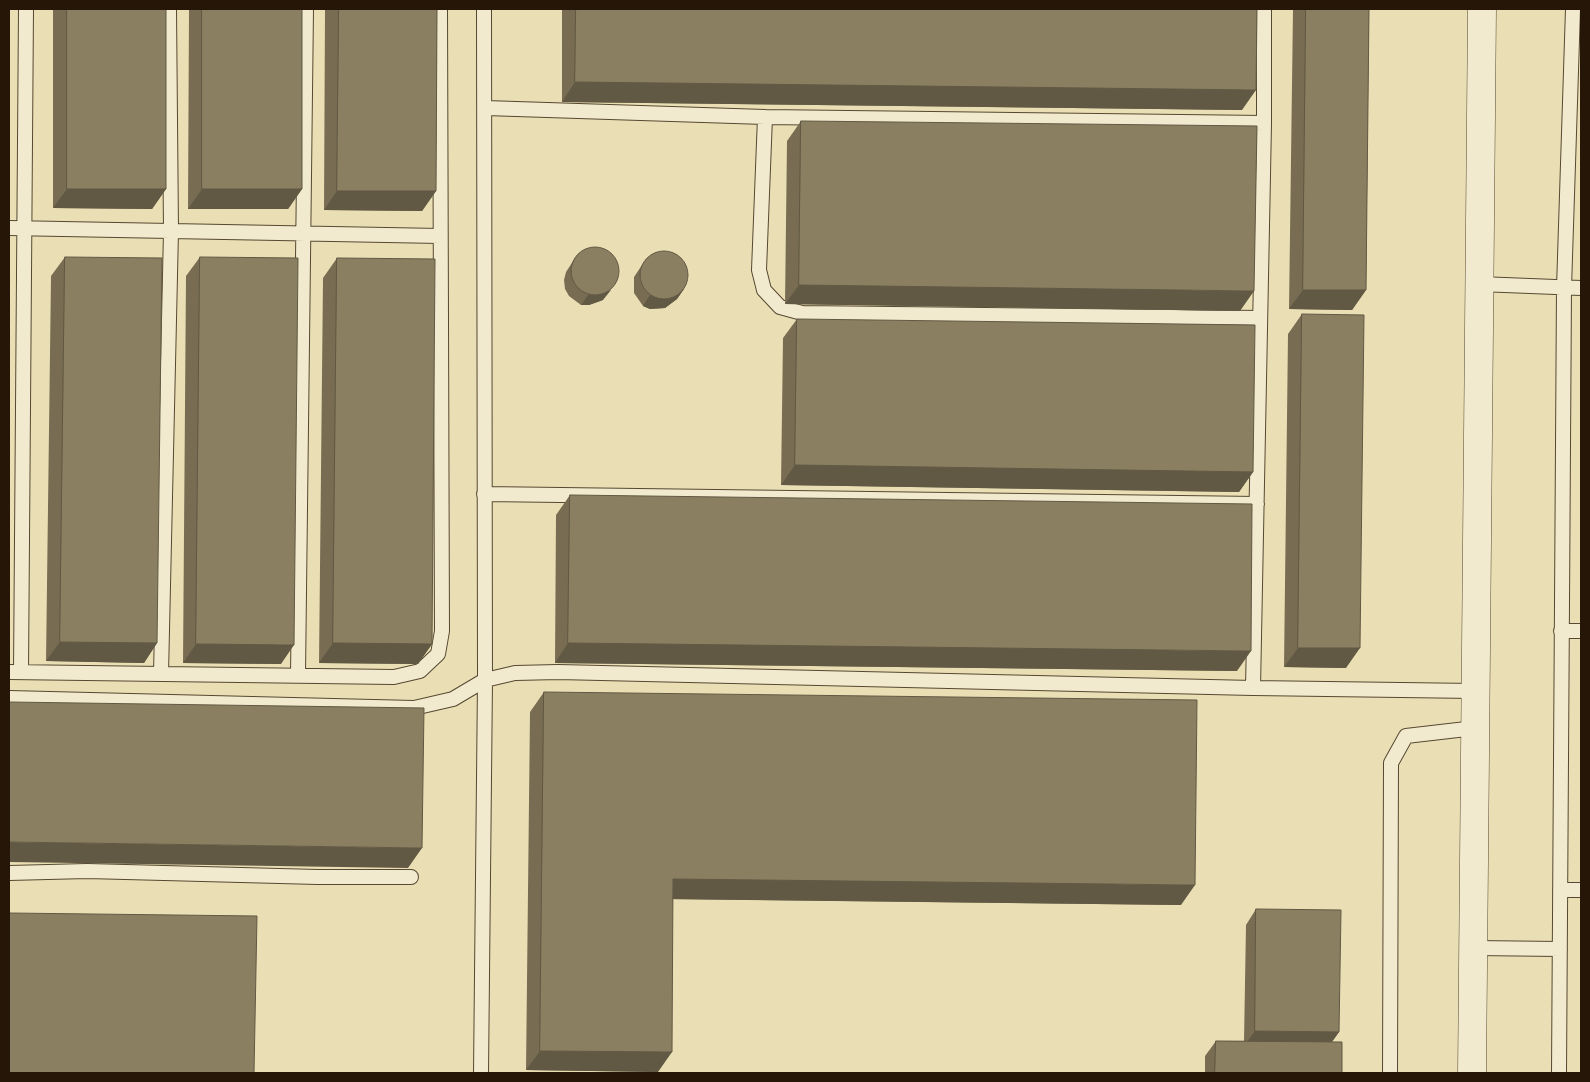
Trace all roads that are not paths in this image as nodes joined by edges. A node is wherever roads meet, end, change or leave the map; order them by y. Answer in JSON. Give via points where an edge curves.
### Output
{"nodes":[{"id":1,"x":26,"y":9,"type":"edge"},
{"id":2,"x":169,"y":9,"type":"edge"},
{"id":3,"x":306,"y":9,"type":"edge"},
{"id":4,"x":440,"y":9,"type":"edge"},
{"id":5,"x":484,"y":9,"type":"edge"},
{"id":6,"x":1264,"y":9,"type":"edge"},
{"id":7,"x":1482,"y":9,"type":"edge"},
{"id":8,"x":1573,"y":9,"type":"edge"},
{"id":9,"x":484,"y":108,"type":"junction"},
{"id":10,"x":765,"y":117,"type":"junction"},
{"id":11,"x":1264,"y":123,"type":"junction"},
{"id":12,"x":9,"y":228,"type":"edge"},
{"id":13,"x":25,"y":228,"type":"junction"},
{"id":14,"x":171,"y":231,"type":"junction"},
{"id":15,"x":302,"y":234,"type":"junction"},
{"id":16,"x":440,"y":236,"type":"junction"},
{"id":17,"x":1480,"y":284,"type":"junction"},
{"id":18,"x":1564,"y":288,"type":"junction"},
{"id":19,"x":1581,"y":288,"type":"edge"},
{"id":20,"x":1260,"y":318,"type":"junction"},
{"id":21,"x":484,"y":494,"type":"junction"},
{"id":22,"x":1257,"y":504,"type":"junction"},
{"id":23,"x":1562,"y":631,"type":"junction"},
{"id":24,"x":1581,"y":631,"type":"edge"},
{"id":25,"x":15,"y":672,"type":"edge"},
{"id":26,"x":160,"y":674,"type":"junction"},
{"id":27,"x":298,"y":675,"type":"junction"},
{"id":28,"x":485,"y":680,"type":"junction"},
{"id":29,"x":1253,"y":688,"type":"junction"},
{"id":30,"x":1475,"y":691,"type":"junction"},
{"id":31,"x":9,"y":698,"type":"edge"},
{"id":32,"x":1475,"y":728,"type":"junction"},
{"id":33,"x":9,"y":873,"type":"edge"},
{"id":34,"x":411,"y":877,"type":"dead end"},
{"id":35,"x":1560,"y":890,"type":"junction"},
{"id":36,"x":1581,"y":890,"type":"edge"},
{"id":37,"x":1474,"y":948,"type":"junction"},
{"id":38,"x":1560,"y":950,"type":"junction"},
{"id":39,"x":481,"y":1073,"type":"edge"},
{"id":40,"x":1390,"y":1073,"type":"edge"},
{"id":41,"x":1472,"y":1073,"type":"edge"},
{"id":42,"x":1558,"y":1073,"type":"edge"}],
"edges":[{"from":1,"to":13,"type":"lane"},
{"from":2,"to":14,"type":"lane"},
{"from":3,"to":15,"type":"lane"},
{"from":4,"to":16,"type":"lane"},
{"from":5,"to":9,"type":"lane"},
{"from":6,"to":11,"type":"lane"},
{"from":7,"to":17,"type":"street"},
{"from":8,"to":18,"type":"lane"},
{"from":9,"to":10,"type":"lane"},
{"from":9,"to":21,"type":"lane"},
{"from":10,"to":11,"type":"lane"},
{"from":10,"to":20,"type":"lane","via":[[759,270],[764,290],[780,307],[802,313]]},
{"from":11,"to":20,"type":"lane"},
{"from":12,"to":13,"type":"lane"},
{"from":13,"to":14,"type":"lane"},
{"from":13,"to":25,"type":"lane"},
{"from":14,"to":15,"type":"lane"},
{"from":14,"to":26,"type":"lane"},
{"from":15,"to":16,"type":"lane"},
{"from":15,"to":27,"type":"lane"},
{"from":16,"to":27,"type":"lane","via":[[442,631],[438,654],[420,671],[394,677]]},
{"from":17,"to":18,"type":"lane"},
{"from":17,"to":30,"type":"street"},
{"from":18,"to":19,"type":"lane"},
{"from":18,"to":23,"type":"lane"},
{"from":20,"to":22,"type":"lane"},
{"from":21,"to":22,"type":"lane"},
{"from":21,"to":28,"type":"lane"},
{"from":22,"to":29,"type":"lane"},
{"from":23,"to":24,"type":"lane"},
{"from":23,"to":35,"type":"lane"},
{"from":25,"to":26,"type":"lane"},
{"from":26,"to":27,"type":"lane"},
{"from":28,"to":29,"type":"lane","via":[[515,673],[558,672]]},
{"from":28,"to":31,"type":"lane","via":[[453,699],[414,708]]},
{"from":28,"to":39,"type":"lane"},
{"from":29,"to":30,"type":"lane"},
{"from":30,"to":32,"type":"street"},
{"from":32,"to":37,"type":"street"},
{"from":32,"to":40,"type":"lane","via":[[1406,736],[1391,763]]},
{"from":33,"to":34,"type":"lane","via":[[87,871]]},
{"from":35,"to":36,"type":"lane"},
{"from":35,"to":38,"type":"lane"},
{"from":37,"to":38,"type":"lane"},
{"from":37,"to":41,"type":"street"},
{"from":38,"to":42,"type":"lane"}]}
